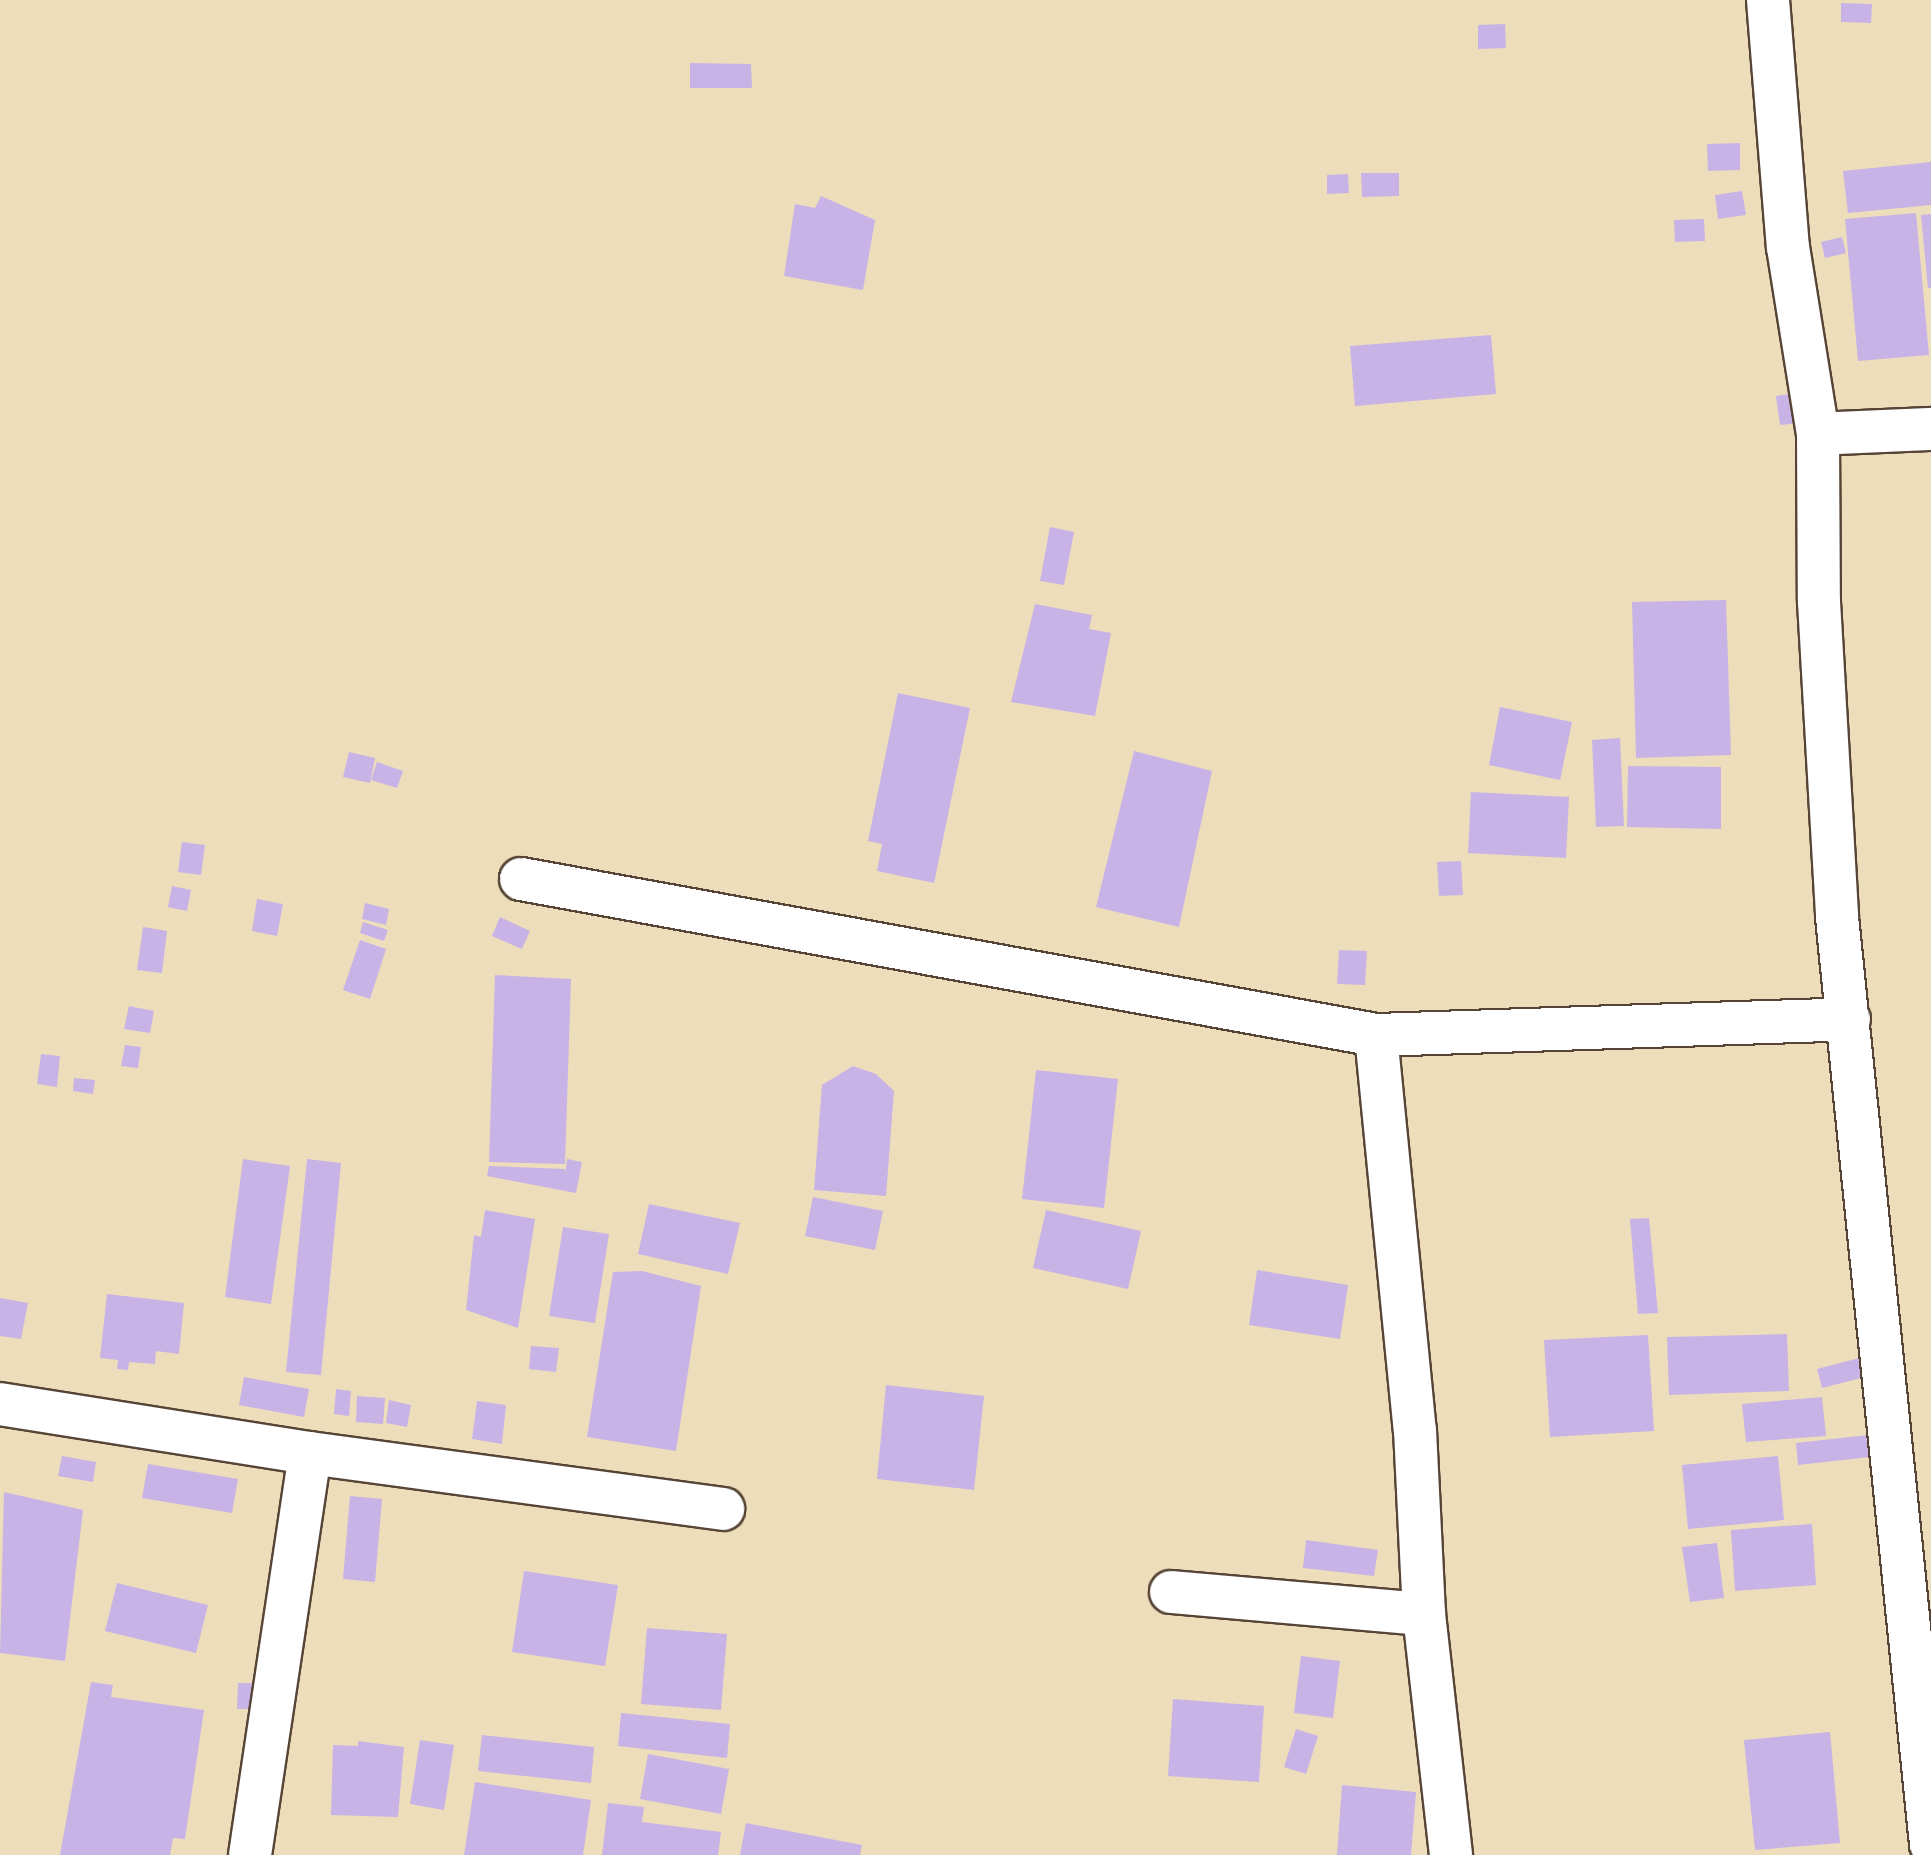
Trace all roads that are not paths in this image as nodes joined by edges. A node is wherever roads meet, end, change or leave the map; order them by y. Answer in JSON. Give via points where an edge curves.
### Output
{"nodes":[{"id":1,"x":1768,"y":0,"type":"edge"},
{"id":2,"x":1931,"y":429,"type":"edge"},
{"id":3,"x":1818,"y":434,"type":"junction"},
{"id":4,"x":521,"y":879,"type":"dead end"},
{"id":5,"x":1849,"y":1019,"type":"junction"},
{"id":6,"x":1376,"y":1036,"type":"junction"},
{"id":7,"x":0,"y":1404,"type":"edge"},
{"id":8,"x":310,"y":1453,"type":"junction"},
{"id":9,"x":724,"y":1509,"type":"dead end"},
{"id":10,"x":1171,"y":1592,"type":"dead end"},
{"id":11,"x":1918,"y":1604,"type":"edge"},
{"id":12,"x":1424,"y":1614,"type":"junction"},
{"id":13,"x":1931,"y":1844,"type":"edge"},
{"id":14,"x":250,"y":1855,"type":"edge"},
{"id":15,"x":1450,"y":1855,"type":"edge"}],
"edges":[{"from":1,"to":3,"type":"street","via":[[1788,247]]},
{"from":2,"to":3,"type":"street"},
{"from":3,"to":5,"type":"street","via":[[1820,622]]},
{"from":4,"to":6,"type":"street"},
{"from":5,"to":6,"type":"street"},
{"from":5,"to":11,"type":"street"},
{"from":6,"to":12,"type":"street","via":[[1415,1430]]},
{"from":7,"to":8,"type":"street"},
{"from":8,"to":9,"type":"street"},
{"from":8,"to":14,"type":"street"},
{"from":10,"to":12,"type":"street"},
{"from":11,"to":13,"type":"street"},
{"from":12,"to":15,"type":"street"}]}
